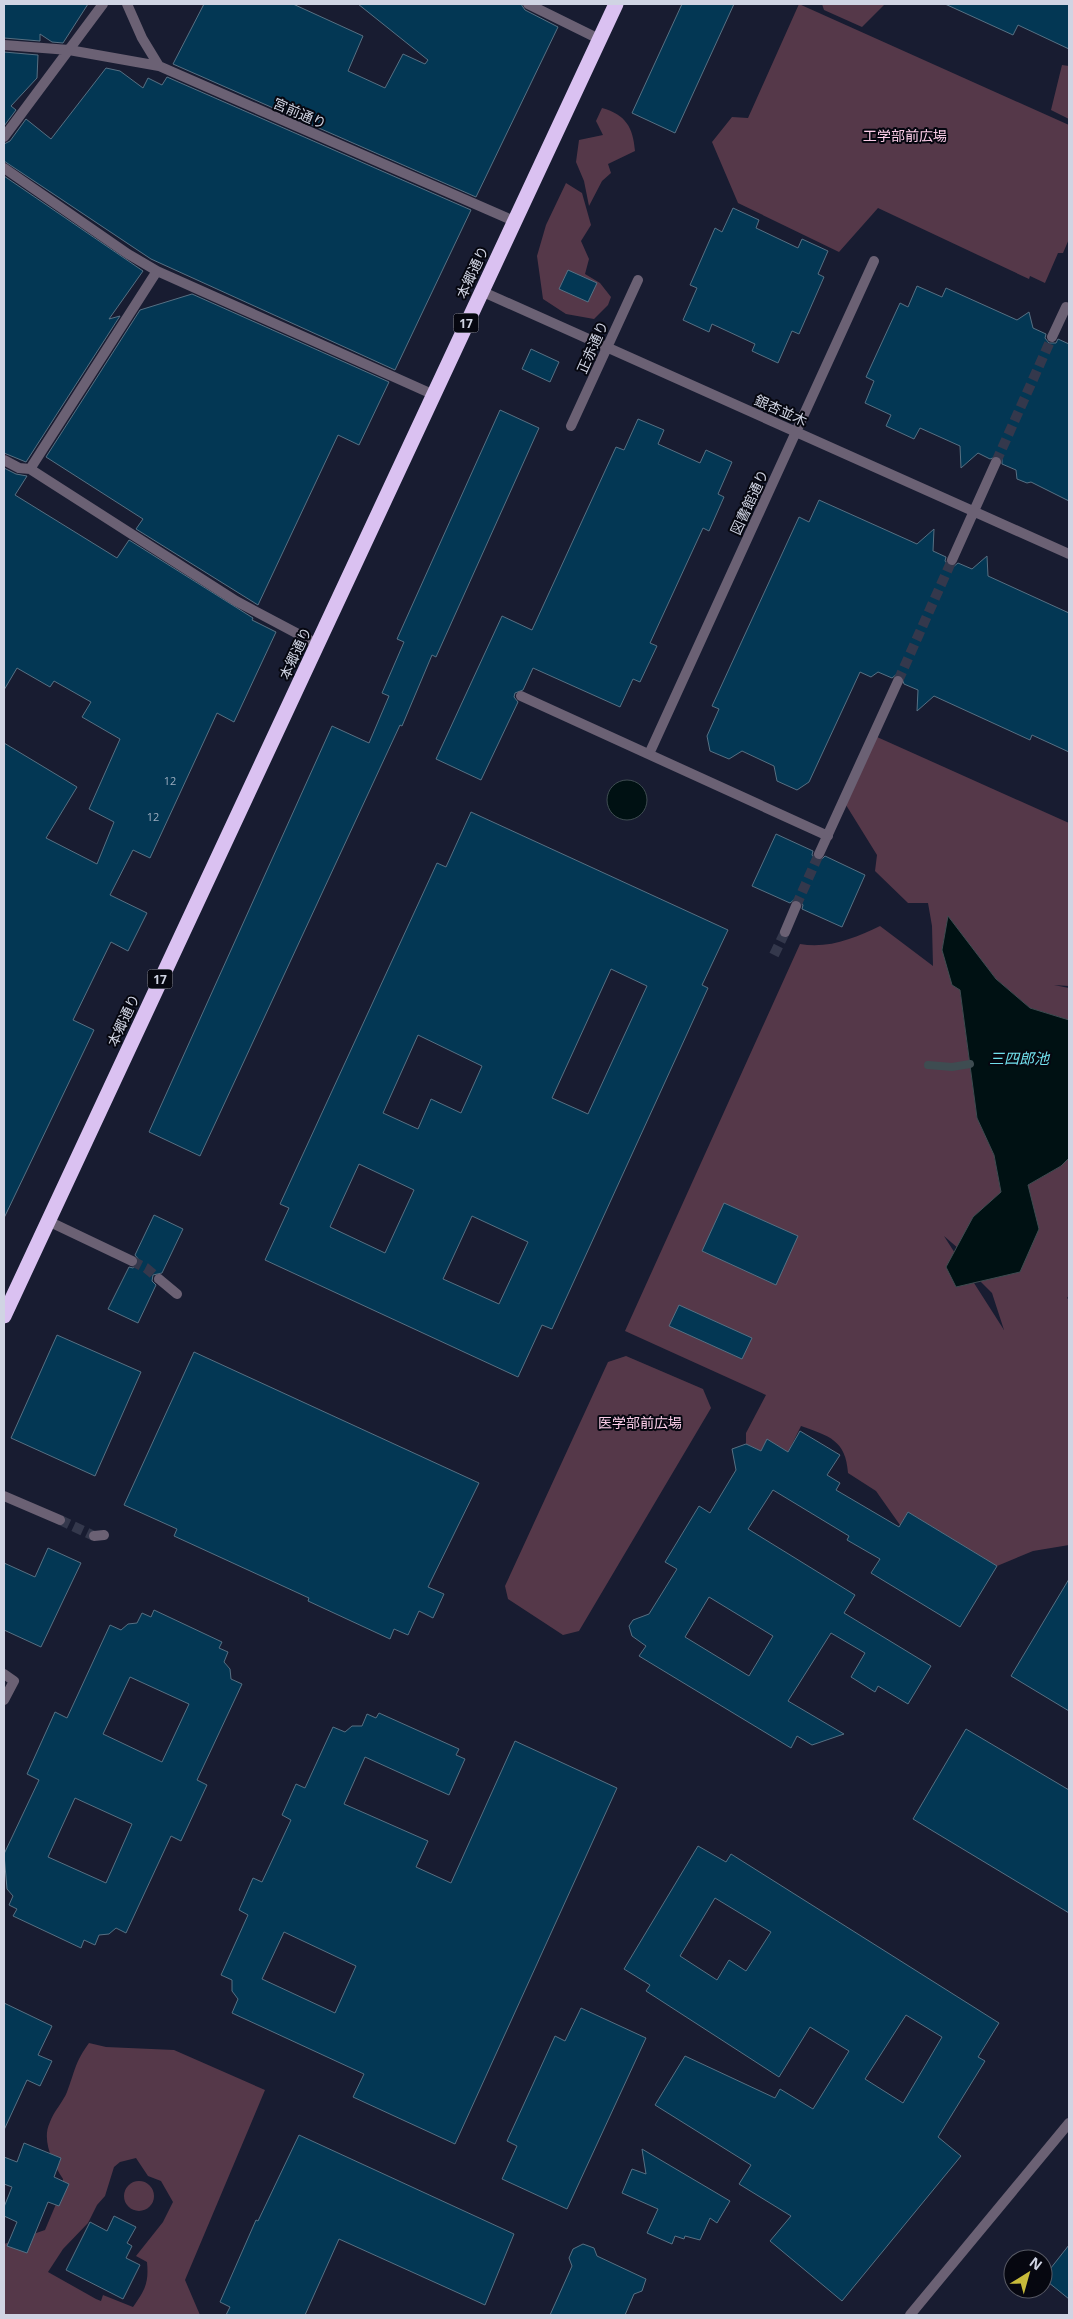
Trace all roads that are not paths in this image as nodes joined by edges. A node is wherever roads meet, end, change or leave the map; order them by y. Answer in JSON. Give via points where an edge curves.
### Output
{"nodes":[{"id":1,"x":103,"y":4,"type":"edge"},
{"id":2,"x":127,"y":4,"type":"edge"},
{"id":3,"x":528,"y":4,"type":"edge"},
{"id":4,"x":616,"y":4,"type":"edge"},
{"id":5,"x":599,"y":38,"type":"junction"},
{"id":6,"x":4,"y":46,"type":"edge"},
{"id":7,"x":69,"y":50,"type":"junction"},
{"id":8,"x":158,"y":66,"type":"junction"},
{"id":9,"x":4,"y":138,"type":"edge"},
{"id":10,"x":4,"y":168,"type":"edge"},
{"id":11,"x":514,"y":221,"type":"junction"},
{"id":12,"x":874,"y":261,"type":"dead end"},
{"id":13,"x":157,"y":271,"type":"junction"},
{"id":14,"x":638,"y":280,"type":"dead end"},
{"id":15,"x":481,"y":291,"type":"junction"},
{"id":16,"x":1066,"y":307,"type":"dead end"},
{"id":17,"x":1052,"y":337,"type":"tunnel mouth"},
{"id":18,"x":607,"y":347,"type":"junction"},
{"id":19,"x":432,"y":394,"type":"junction"},
{"id":20,"x":571,"y":426,"type":"dead end"},
{"id":21,"x":796,"y":432,"type":"junction"},
{"id":22,"x":4,"y":460,"type":"edge"},
{"id":23,"x":996,"y":462,"type":"tunnel mouth"},
{"id":24,"x":30,"y":469,"type":"junction"},
{"id":25,"x":974,"y":512,"type":"junction"},
{"id":26,"x":1069,"y":554,"type":"edge"},
{"id":27,"x":952,"y":560,"type":"tunnel mouth"},
{"id":28,"x":317,"y":644,"type":"junction"},
{"id":29,"x":898,"y":681,"type":"tunnel mouth"},
{"id":30,"x":521,"y":696,"type":"dead end"},
{"id":31,"x":649,"y":754,"type":"junction"},
{"id":32,"x":828,"y":836,"type":"junction"},
{"id":33,"x":820,"y":854,"type":"tunnel mouth"},
{"id":34,"x":796,"y":906,"type":"tunnel mouth"},
{"id":35,"x":785,"y":932,"type":"tunnel mouth"},
{"id":36,"x":48,"y":1221,"type":"junction"},
{"id":37,"x":132,"y":1260,"type":"tunnel mouth"},
{"id":38,"x":159,"y":1279,"type":"tunnel mouth"},
{"id":39,"x":177,"y":1294,"type":"dead end"},
{"id":40,"x":4,"y":1316,"type":"edge"},
{"id":41,"x":4,"y":1496,"type":"edge"},
{"id":42,"x":60,"y":1520,"type":"tunnel mouth"},
{"id":43,"x":4,"y":1674,"type":"edge"},
{"id":44,"x":4,"y":1700,"type":"edge"},
{"id":45,"x":1069,"y":2123,"type":"edge"},
{"id":46,"x":910,"y":2315,"type":"edge"}],
"edges":[{"from":1,"to":7,"type":"street"},
{"from":2,"to":8,"type":"street"},
{"from":3,"to":5,"type":"street"},
{"from":4,"to":5,"type":"highway","name":"本郷通り","number":"17"},
{"from":5,"to":11,"type":"highway","name":"本郷通り","number":"17"},
{"from":6,"to":7,"type":"street","name":"宮前通り"},
{"from":7,"to":8,"type":"street","name":"宮前通り"},
{"from":7,"to":9,"type":"street"},
{"from":8,"to":11,"type":"street","name":"宮前通り"},
{"from":10,"to":13,"type":"street"},
{"from":11,"to":15,"type":"highway","name":"本郷通り","number":"17"},
{"from":12,"to":21,"type":"street","name":"図書館通り"},
{"from":13,"to":19,"type":"street"},
{"from":13,"to":24,"type":"street"},
{"from":14,"to":18,"type":"street","name":"正赤通り"},
{"from":15,"to":18,"type":"street","name":"銀杏並木"},
{"from":15,"to":19,"type":"highway","name":"本郷通り","number":"17"},
{"from":16,"to":17,"type":"street"},
{"from":18,"to":20,"type":"street","name":"正赤通り"},
{"from":18,"to":21,"type":"street","name":"銀杏並木"},
{"from":19,"to":28,"type":"highway","name":"本郷通り","number":"17"},
{"from":21,"to":25,"type":"street","name":"銀杏並木"},
{"from":21,"to":31,"type":"street","name":"図書館通り"},
{"from":22,"to":24,"type":"street","via":[[19,468]]},
{"from":23,"to":25,"type":"street"},
{"from":24,"to":28,"type":"street","via":[[236,601]]},
{"from":25,"to":26,"type":"street","name":"銀杏並木"},
{"from":25,"to":27,"type":"street"},
{"from":28,"to":36,"type":"highway","name":"本郷通り","number":"17"},
{"from":29,"to":32,"type":"street"},
{"from":30,"to":31,"type":"street"},
{"from":31,"to":32,"type":"street"},
{"from":32,"to":33,"type":"street"},
{"from":34,"to":35,"type":"street"},
{"from":36,"to":37,"type":"street"},
{"from":36,"to":40,"type":"highway","name":"本郷通り","number":"17"},
{"from":38,"to":39,"type":"street"},
{"from":41,"to":42,"type":"street"},
{"from":43,"to":44,"type":"street","via":[[14,1681]]},
{"from":45,"to":46,"type":"street"}]}
